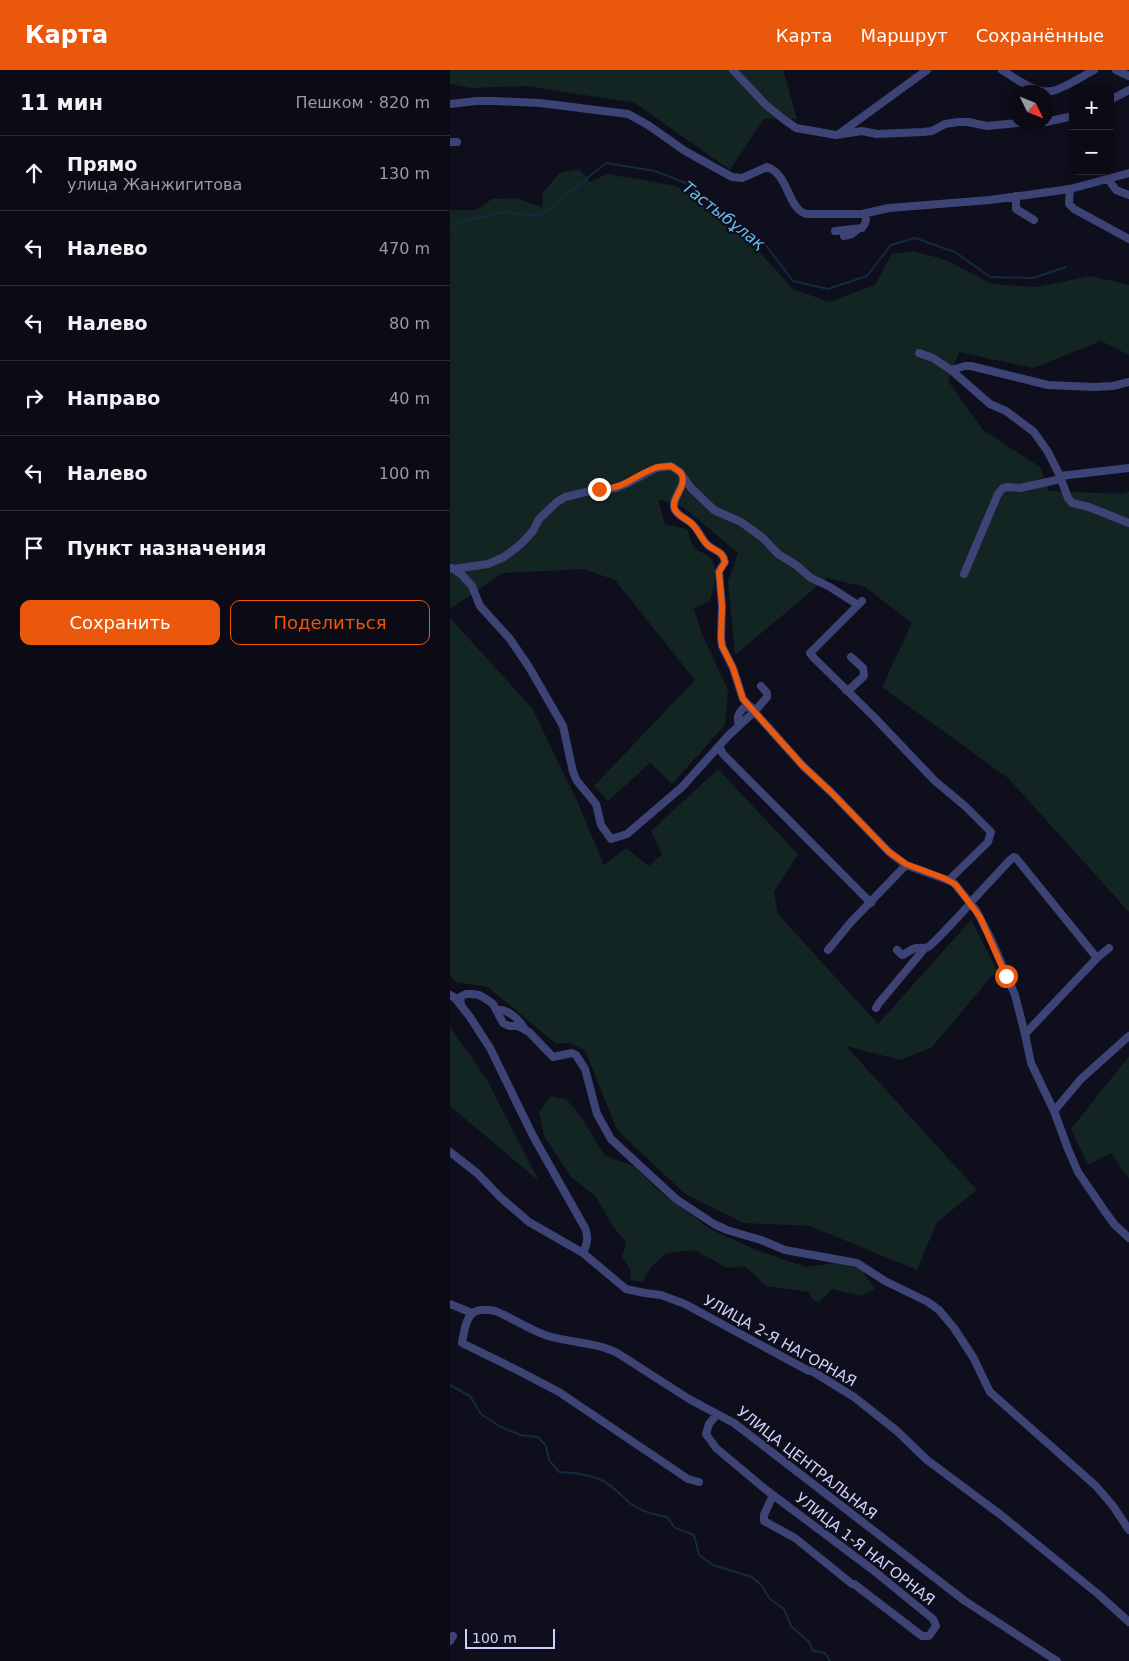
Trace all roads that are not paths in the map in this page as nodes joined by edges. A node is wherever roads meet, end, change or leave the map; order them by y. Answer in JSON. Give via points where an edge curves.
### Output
{"nodes":[{"id":1,"x":733,"y":70,"type":"edge"},
{"id":2,"x":927,"y":70,"type":"edge"},
{"id":3,"x":1002,"y":70,"type":"edge"},
{"id":4,"x":1094,"y":70,"type":"edge"},
{"id":5,"x":1116,"y":70,"type":"edge"},
{"id":6,"x":1129,"y":76,"type":"edge"},
{"id":7,"x":1129,"y":90,"type":"edge"},
{"id":8,"x":1114,"y":98,"type":"edge"},
{"id":9,"x":450,"y":104,"type":"edge"},
{"id":10,"x":1069,"y":117,"type":"edge"},
{"id":11,"x":1054,"y":120,"type":"edge"},
{"id":12,"x":1009,"y":124,"type":"edge"},
{"id":13,"x":839,"y":134,"type":"junction"},
{"id":14,"x":1129,"y":173,"type":"edge"},
{"id":15,"x":1108,"y":179,"type":"junction"},
{"id":16,"x":1070,"y":189,"type":"junction"},
{"id":17,"x":1129,"y":195,"type":"edge"},
{"id":18,"x":1016,"y":196,"type":"junction"},
{"id":19,"x":864,"y":213,"type":"junction"},
{"id":20,"x":1034,"y":220,"type":"dead end"},
{"id":21,"x":857,"y":230,"type":"junction"},
{"id":22,"x":835,"y":231,"type":"dead end"},
{"id":23,"x":844,"y":236,"type":"dead end"},
{"id":24,"x":1129,"y":239,"type":"edge"},
{"id":25,"x":920,"y":353,"type":"dead end"},
{"id":26,"x":951,"y":370,"type":"junction"},
{"id":27,"x":1129,"y":382,"type":"edge"},
{"id":28,"x":1129,"y":468,"type":"edge"},
{"id":29,"x":681,"y":473,"type":"junction"},
{"id":30,"x":1061,"y":477,"type":"junction"},
{"id":31,"x":1129,"y":523,"type":"edge"},
{"id":32,"x":451,"y":568,"type":"edge"},
{"id":33,"x":964,"y":574,"type":"dead end"},
{"id":34,"x":851,"y":657,"type":"dead end"},
{"id":35,"x":761,"y":686,"type":"dead end"},
{"id":36,"x":846,"y":690,"type":"junction"},
{"id":37,"x":752,"y":711,"type":"junction"},
{"id":38,"x":719,"y":746,"type":"junction"},
{"id":39,"x":906,"y":864,"type":"junction"},
{"id":40,"x":949,"y":880,"type":"junction"},
{"id":41,"x":870,"y":903,"type":"junction"},
{"id":42,"x":970,"y":904,"type":"junction"},
{"id":43,"x":925,"y":948,"type":"junction"},
{"id":44,"x":1109,"y":948,"type":"dead end"},
{"id":45,"x":828,"y":950,"type":"dead end"},
{"id":46,"x":897,"y":950,"type":"dead end"},
{"id":47,"x":1098,"y":958,"type":"junction"},
{"id":48,"x":450,"y":995,"type":"edge"},
{"id":49,"x":461,"y":1005,"type":"junction"},
{"id":50,"x":876,"y":1008,"type":"dead end"},
{"id":51,"x":496,"y":1010,"type":"junction"},
{"id":52,"x":525,"y":1030,"type":"junction"},
{"id":53,"x":1025,"y":1034,"type":"junction"},
{"id":54,"x":1129,"y":1036,"type":"edge"},
{"id":55,"x":1054,"y":1111,"type":"junction"},
{"id":56,"x":450,"y":1152,"type":"edge"},
{"id":57,"x":1129,"y":1238,"type":"edge"},
{"id":58,"x":584,"y":1253,"type":"junction"},
{"id":59,"x":450,"y":1304,"type":"edge"},
{"id":60,"x":472,"y":1313,"type":"junction"},
{"id":61,"x":717,"y":1414,"type":"junction"},
{"id":62,"x":699,"y":1482,"type":"dead end"},
{"id":63,"x":773,"y":1495,"type":"junction"},
{"id":64,"x":1129,"y":1530,"type":"edge"},
{"id":65,"x":1129,"y":1622,"type":"edge"},
{"id":66,"x":1057,"y":1661,"type":"edge"}],
"edges":[{"from":1,"to":13,"type":"street","via":[[766,105],[796,128]]},
{"from":2,"to":13,"type":"street"},
{"from":3,"to":4,"type":"street","via":[[1030,86],[1051,91]]},
{"from":5,"to":6,"type":"street"},
{"from":7,"to":8,"type":"street"},
{"from":9,"to":19,"type":"street","via":[[495,100],[628,114],[732,177],[742,178],[771,168],[802,213]]},
{"from":10,"to":11,"type":"street"},
{"from":12,"to":13,"type":"street","via":[[987,126],[958,122],[923,132]]},
{"from":14,"to":15,"type":"street"},
{"from":15,"to":16,"type":"street"},
{"from":15,"to":17,"type":"street","via":[[1116,190]]},
{"from":16,"to":18,"type":"street"},
{"from":16,"to":24,"type":"street","via":[[1069,204],[1074,209]]},
{"from":18,"to":19,"type":"street"},
{"from":18,"to":20,"type":"street","via":[[1016,209]]},
{"from":19,"to":21,"type":"street","via":[[866,223]]},
{"from":21,"to":22,"type":"street"},
{"from":21,"to":23,"type":"street"},
{"from":25,"to":26,"type":"street"},
{"from":26,"to":27,"type":"street","via":[[971,366],[1048,384],[1079,387]]},
{"from":26,"to":30,"type":"street","via":[[990,404],[1006,411],[1034,432]]},
{"from":28,"to":30,"type":"street"},
{"from":29,"to":32,"type":"street","via":[[671,466],[656,468],[616,488],[565,497],[544,514],[534,531],[504,557],[488,564]]},
{"from":29,"to":36,"type":"street","via":[[691,488],[714,510],[741,522],[811,578],[860,603],[810,653]]},
{"from":29,"to":37,"type":"street","via":[[682,481],[674,505],[676,511],[692,523],[708,546],[716,550],[725,562],[719,572],[722,646],[743,699]]},
{"from":30,"to":31,"type":"street","via":[[1072,503]]},
{"from":30,"to":33,"type":"street","via":[[1041,484],[1002,488]]},
{"from":32,"to":38,"type":"street","via":[[472,586],[480,606],[510,639],[529,667],[563,726],[577,781],[596,804],[601,825],[611,839],[627,834],[648,817],[682,787]]},
{"from":34,"to":36,"type":"street","via":[[863,668],[864,676]]},
{"from":35,"to":37,"type":"street","via":[[767,697]]},
{"from":36,"to":40,"type":"street","via":[[921,767],[991,832],[988,842]]},
{"from":37,"to":38,"type":"street"},
{"from":37,"to":39,"type":"street","via":[[889,852]]},
{"from":38,"to":41,"type":"street","via":[[723,754]]},
{"from":39,"to":40,"type":"street"},
{"from":39,"to":41,"type":"street"},
{"from":40,"to":42,"type":"street"},
{"from":41,"to":45,"type":"street"},
{"from":42,"to":43,"type":"street","via":[[933,944]]},
{"from":42,"to":47,"type":"street","via":[[1014,857]]},
{"from":42,"to":53,"type":"street","via":[[980,917],[1001,962]]},
{"from":43,"to":46,"type":"street","via":[[915,948],[902,955]]},
{"from":43,"to":50,"type":"street"},
{"from":44,"to":47,"type":"street"},
{"from":47,"to":53,"type":"street"},
{"from":48,"to":49,"type":"street"},
{"from":49,"to":51,"type":"street","via":[[460,998],[466,994],[479,995],[493,1004]]},
{"from":49,"to":58,"type":"street","via":[[490,1048],[533,1136],[585,1228],[588,1243]]},
{"from":51,"to":52,"type":"street","via":[[512,1014]]},
{"from":51,"to":52,"type":"street","via":[[503,1023]]},
{"from":52,"to":64,"type":"street","via":[[553,1057],[576,1055],[585,1069],[597,1114],[611,1140],[676,1200],[720,1227],[785,1250],[857,1263],[939,1310],[973,1357],[990,1392],[1096,1486]]},
{"from":53,"to":55,"type":"street","via":[[1034,1072]]},
{"from":54,"to":55,"type":"street","via":[[1081,1079]]},
{"from":55,"to":57,"type":"street","via":[[1078,1172],[1115,1225]]},
{"from":56,"to":58,"type":"street","name":"УЛИЦА 2-Я НАГОРНАЯ","via":[[529,1222]]},
{"from":58,"to":65,"type":"street","name":"УЛИЦА 2-Я НАГОРНАЯ","via":[[626,1288],[685,1304],[845,1391]]},
{"from":59,"to":60,"type":"street"},
{"from":60,"to":61,"type":"street","name":"УЛИЦА ЦЕНТРАЛЬНАЯ","via":[[495,1311],[550,1337],[614,1351]]},
{"from":60,"to":62,"type":"street","via":[[467,1320],[462,1343],[560,1392],[688,1479]]},
{"from":61,"to":63,"type":"street","name":"УЛИЦА 1-Я НАГОРНАЯ","via":[[707,1430],[708,1438]]},
{"from":61,"to":66,"type":"street","name":"УЛИЦА ЦЕНТРАЛЬНАЯ","via":[[741,1428],[965,1601]]},
{"from":63,"to":63,"type":"street","name":"УЛИЦА 1-Я НАГОРНАЯ","via":[[764,1521],[799,1541],[919,1634],[928,1636],[934,1630],[933,1619]]}]}
